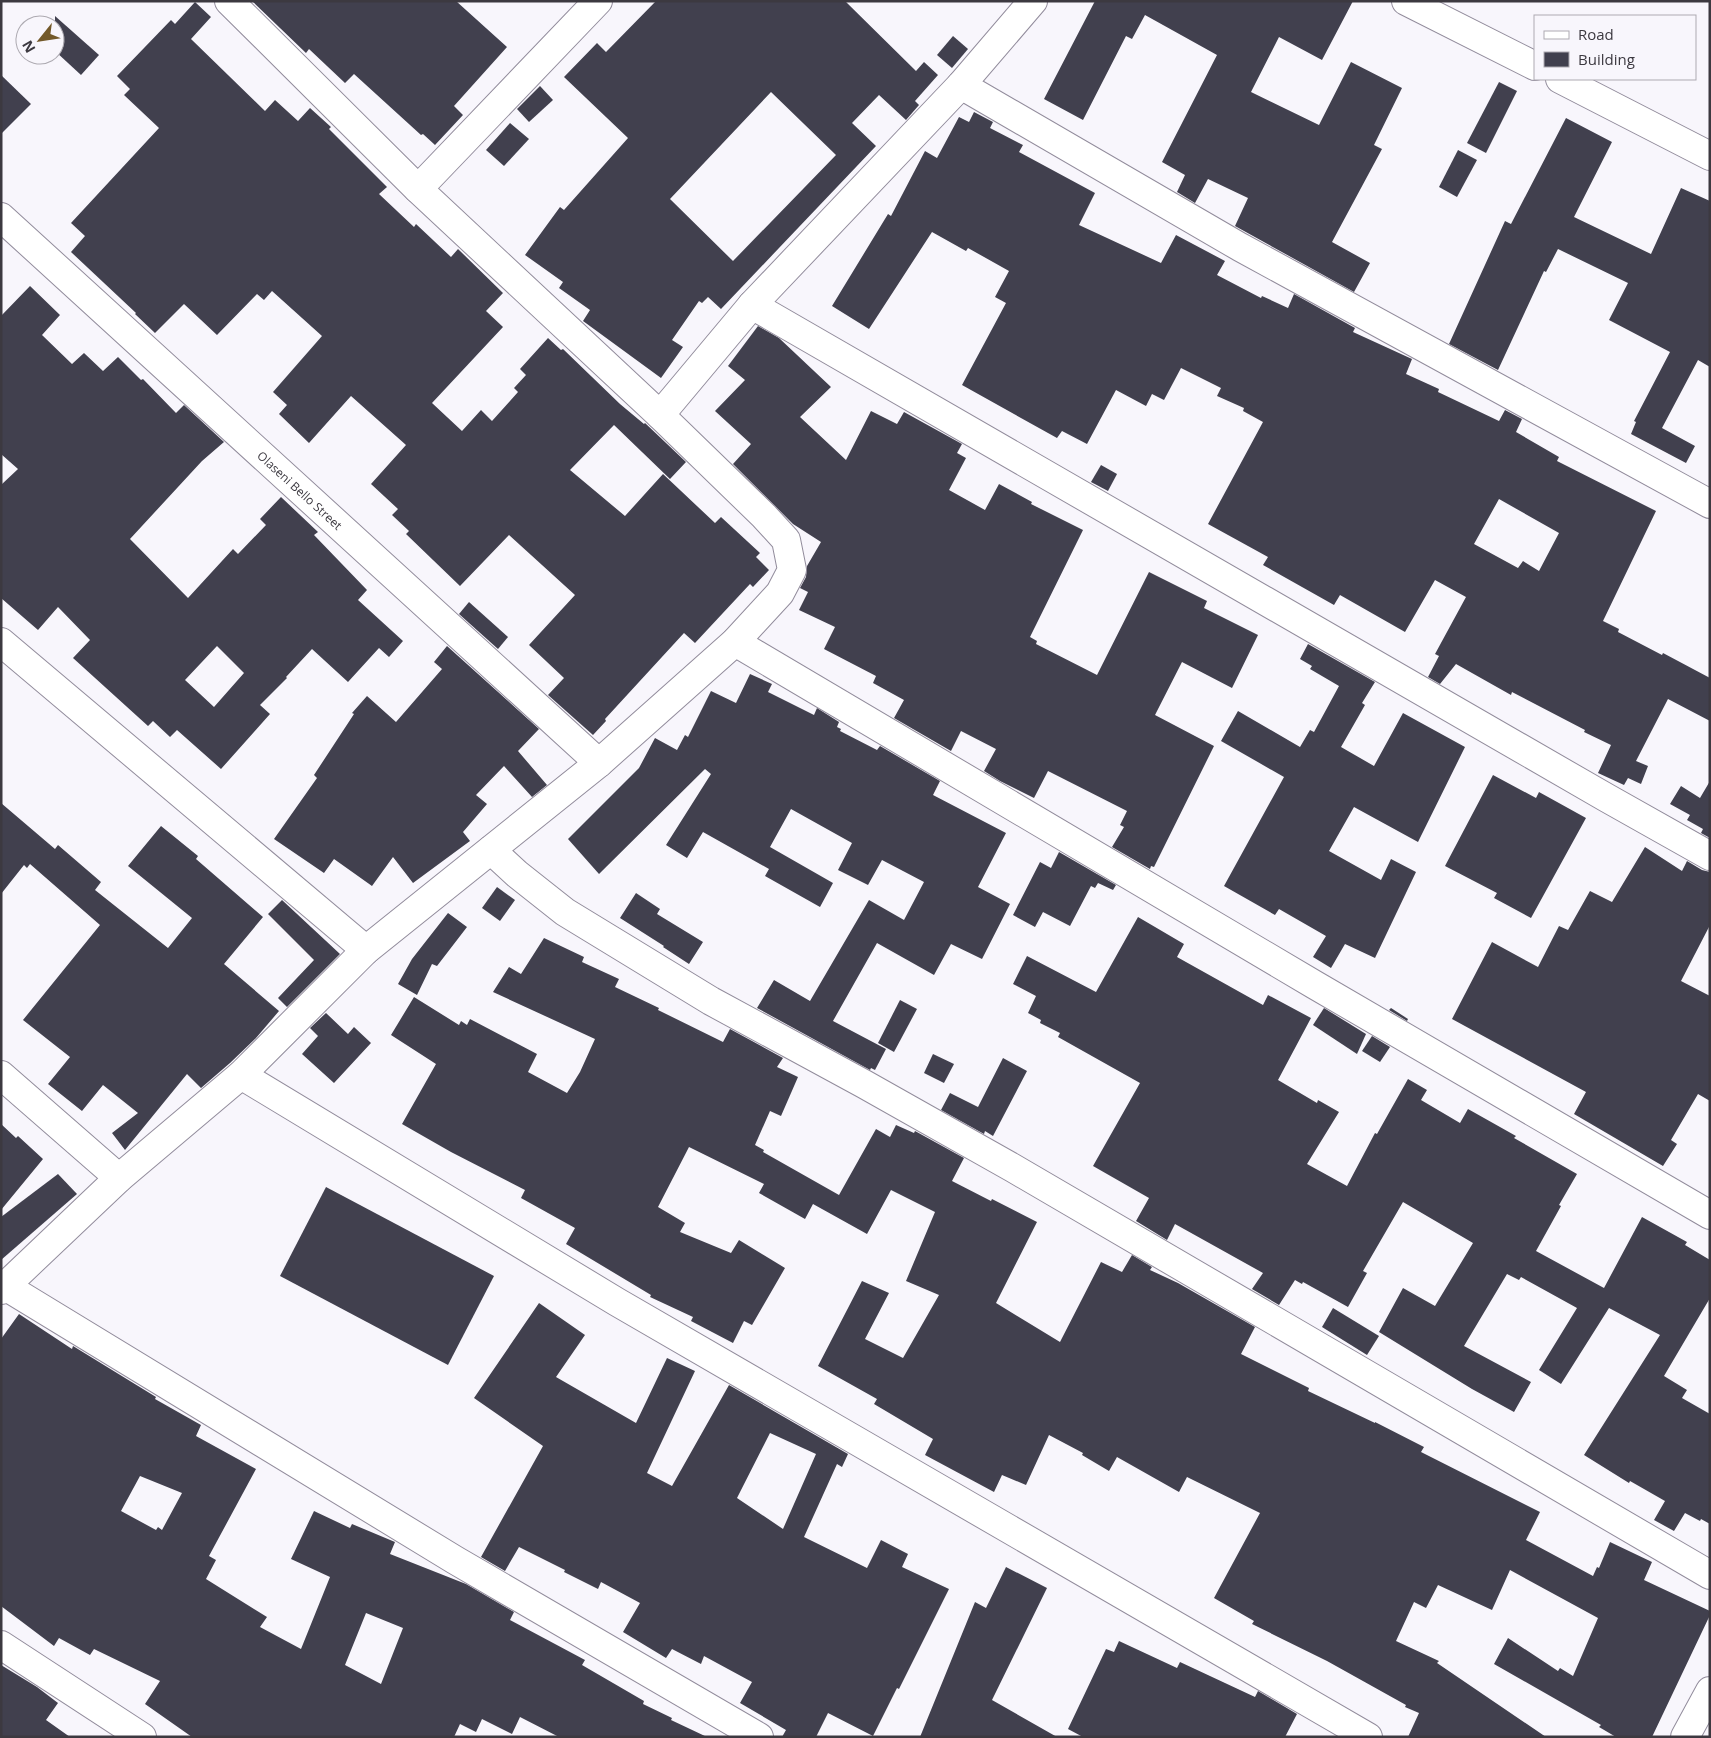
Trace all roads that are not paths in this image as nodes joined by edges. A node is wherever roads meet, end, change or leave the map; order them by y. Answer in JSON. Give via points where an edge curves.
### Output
{"nodes":[{"id":1,"x":229,"y":1,"type":"edge"},
{"id":2,"x":598,"y":1,"type":"edge"},
{"id":3,"x":1032,"y":1,"type":"edge"},
{"id":4,"x":1406,"y":1,"type":"edge"},
{"id":5,"x":1534,"y":65,"type":"edge"},
{"id":6,"x":1562,"y":80,"type":"edge"},
{"id":7,"x":961,"y":85,"type":"junction"},
{"id":8,"x":1710,"y":156,"type":"edge"},
{"id":9,"x":418,"y":190,"type":"junction"},
{"id":10,"x":1,"y":217,"type":"edge"},
{"id":11,"x":752,"y":305,"type":"junction"},
{"id":12,"x":660,"y":415,"type":"junction"},
{"id":13,"x":1710,"y":504,"type":"edge"},
{"id":14,"x":1,"y":642,"type":"edge"},
{"id":15,"x":735,"y":642,"type":"junction"},
{"id":16,"x":599,"y":763,"type":"junction"},
{"id":17,"x":491,"y":850,"type":"junction"},
{"id":18,"x":1710,"y":856,"type":"edge"},
{"id":19,"x":366,"y":950,"type":"junction"},
{"id":20,"x":1,"y":1075,"type":"edge"},
{"id":21,"x":241,"y":1075,"type":"junction"},
{"id":22,"x":119,"y":1178,"type":"junction"},
{"id":23,"x":1710,"y":1216,"type":"edge"},
{"id":24,"x":3,"y":1288,"type":"edge"},
{"id":25,"x":1710,"y":1575,"type":"edge"},
{"id":26,"x":1,"y":1645,"type":"edge"},
{"id":27,"x":1708,"y":1700,"type":"edge"},
{"id":28,"x":142,"y":1737,"type":"edge"},
{"id":29,"x":759,"y":1737,"type":"edge"},
{"id":30,"x":1368,"y":1737,"type":"edge"},
{"id":31,"x":1684,"y":1737,"type":"edge"}],
"edges":[{"from":1,"to":9,"type":"street"},
{"from":2,"to":9,"type":"street"},
{"from":3,"to":7,"type":"street"},
{"from":4,"to":5,"type":"street"},
{"from":6,"to":8,"type":"street"},
{"from":7,"to":11,"type":"street"},
{"from":7,"to":13,"type":"street","via":[[1240,247]]},
{"from":9,"to":12,"type":"street"},
{"from":10,"to":16,"type":"street","name":"Olaseni Bello Street"},
{"from":11,"to":12,"type":"street"},
{"from":11,"to":18,"type":"street"},
{"from":12,"to":15,"type":"street","via":[[786,540],[792,570],[780,593]]},
{"from":14,"to":19,"type":"street"},
{"from":15,"to":16,"type":"street"},
{"from":15,"to":23,"type":"street"},
{"from":16,"to":17,"type":"street"},
{"from":17,"to":19,"type":"street"},
{"from":17,"to":25,"type":"street","via":[[565,912],[711,1001],[1013,1168]]},
{"from":19,"to":21,"type":"street"},
{"from":20,"to":22,"type":"street"},
{"from":21,"to":22,"type":"street"},
{"from":21,"to":30,"type":"street","via":[[617,1302]]},
{"from":22,"to":24,"type":"street"},
{"from":24,"to":29,"type":"street","via":[[455,1560]]},
{"from":26,"to":28,"type":"street"},
{"from":27,"to":31,"type":"street"}]}
